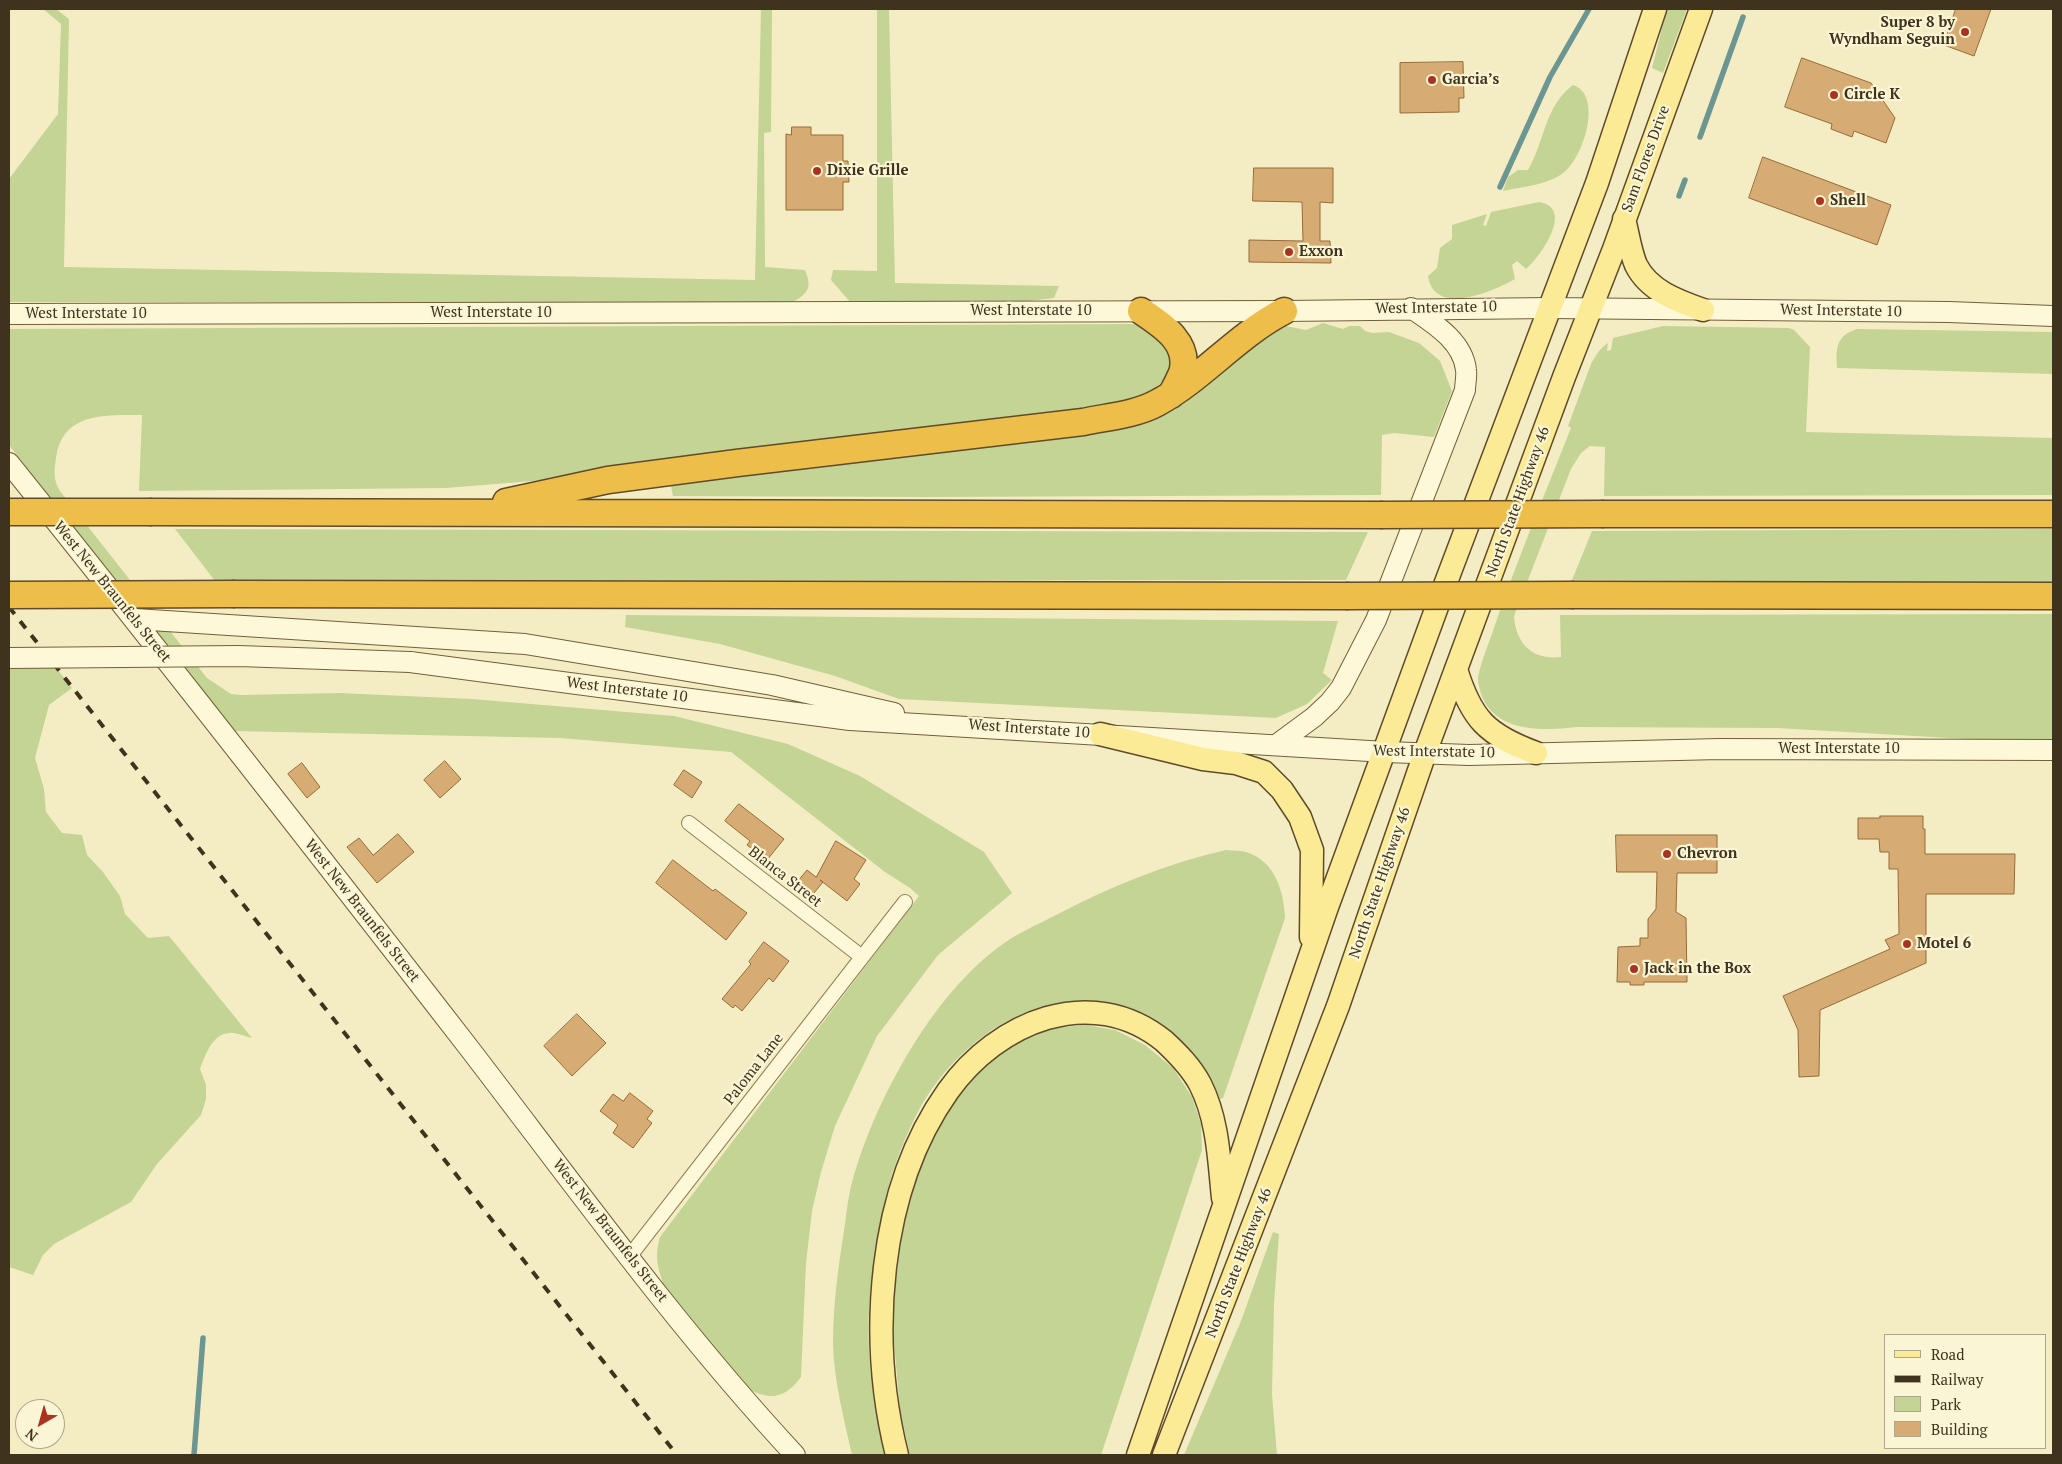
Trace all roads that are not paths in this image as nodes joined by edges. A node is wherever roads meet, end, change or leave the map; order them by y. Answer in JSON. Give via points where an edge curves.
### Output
{"nodes":[{"id":1,"x":1654,"y":9,"type":"edge"},
{"id":2,"x":1701,"y":9,"type":"edge"},
{"id":3,"x":1624,"y":219,"type":"junction"},
{"id":4,"x":1411,"y":308,"type":"junction"},
{"id":5,"x":1550,"y":308,"type":"junction"},
{"id":6,"x":1590,"y":308,"type":"junction"},
{"id":7,"x":1703,"y":310,"type":"junction"},
{"id":8,"x":1141,"y":311,"type":"junction"},
{"id":9,"x":1284,"y":311,"type":"junction"},
{"id":10,"x":9,"y":314,"type":"edge"},
{"id":11,"x":2053,"y":316,"type":"edge"},
{"id":12,"x":1171,"y":395,"type":"junction"},
{"id":13,"x":9,"y":463,"type":"edge"},
{"id":14,"x":9,"y":512,"type":"edge"},
{"id":15,"x":456,"y":512,"type":"junction"},
{"id":16,"x":2053,"y":514,"type":"edge"},
{"id":17,"x":9,"y":595,"type":"edge"},
{"id":18,"x":2053,"y":596,"type":"edge"},
{"id":19,"x":135,"y":619,"type":"junction"},
{"id":20,"x":9,"y":658,"type":"edge"},
{"id":21,"x":1456,"y":669,"type":"junction"},
{"id":22,"x":942,"y":724,"type":"junction"},
{"id":23,"x":1100,"y":734,"type":"junction"},
{"id":24,"x":1276,"y":746,"type":"junction"},
{"id":25,"x":2053,"y":750,"type":"edge"},
{"id":26,"x":1386,"y":752,"type":"junction"},
{"id":27,"x":1425,"y":753,"type":"junction"},
{"id":28,"x":1536,"y":753,"type":"junction"},
{"id":29,"x":689,"y":823,"type":"dead end"},
{"id":30,"x":905,"y":902,"type":"dead end"},
{"id":31,"x":1311,"y":954,"type":"junction"},
{"id":32,"x":862,"y":958,"type":"junction"},
{"id":33,"x":1224,"y":1204,"type":"junction"},
{"id":34,"x":629,"y":1257,"type":"junction"},
{"id":35,"x":712,"y":1362,"type":"junction"},
{"id":36,"x":777,"y":1455,"type":"edge"},
{"id":37,"x":795,"y":1455,"type":"edge"},
{"id":38,"x":898,"y":1455,"type":"edge"},
{"id":39,"x":1138,"y":1455,"type":"edge"},
{"id":40,"x":1164,"y":1455,"type":"edge"}],
"edges":[{"from":1,"to":5,"type":"main road","via":[[1601,174]]},
{"from":2,"to":3,"type":"main road","name":"Sam Flores Drive"},
{"from":3,"to":6,"type":"main road","name":"Sam Flores Drive"},
{"from":3,"to":7,"type":"main road","via":[[1636,265],[1644,278],[1675,299]]},
{"from":4,"to":5,"type":"street","name":"West Interstate 10"},
{"from":4,"to":9,"type":"street","name":"West Interstate 10"},
{"from":4,"to":24,"type":"street","via":[[1447,333],[1466,370],[1465,390],[1376,620],[1341,688],[1314,717]]},
{"from":5,"to":6,"type":"street","name":"West Interstate 10"},
{"from":5,"to":26,"type":"main road","name":"North State Highway 46","via":[[1445,585]]},
{"from":6,"to":7,"type":"street","name":"West Interstate 10"},
{"from":6,"to":21,"type":"main road","name":"North State Highway 46"},
{"from":7,"to":11,"type":"street","name":"West Interstate 10"},
{"from":8,"to":9,"type":"street","name":"West Interstate 10"},
{"from":8,"to":10,"type":"street","name":"West Interstate 10"},
{"from":8,"to":12,"type":"highway","via":[[1159,322],[1180,345],[1184,359],[1182,373]]},
{"from":9,"to":12,"type":"highway","via":[[1254,328]]},
{"from":12,"to":15,"type":"highway","via":[[1130,412],[1082,422],[608,480]]},
{"from":13,"to":19,"type":"street","name":"West New Braunfels Street"},
{"from":14,"to":15,"type":"highway","bridge":true},
{"from":15,"to":16,"type":"highway","bridge":true},
{"from":17,"to":18,"type":"highway","bridge":true},
{"from":19,"to":22,"type":"street","via":[[525,644],[772,684]]},
{"from":19,"to":34,"type":"street","name":"West New Braunfels Street"},
{"from":20,"to":22,"type":"street","name":"West Interstate 10","bridge":true,"via":[[239,656],[410,662],[850,720]]},
{"from":21,"to":27,"type":"main road","name":"North State Highway 46"},
{"from":21,"to":28,"type":"main road","via":[[1470,707],[1492,732],[1511,744]]},
{"from":22,"to":23,"type":"street","name":"West Interstate 10"},
{"from":23,"to":24,"type":"street","name":"West Interstate 10"},
{"from":23,"to":31,"type":"main road","via":[[1202,759],[1236,763],[1264,772],[1282,790],[1300,817],[1312,850]]},
{"from":24,"to":26,"type":"street","name":"West Interstate 10"},
{"from":25,"to":28,"type":"street","name":"West Interstate 10","via":[[1837,748]]},
{"from":26,"to":27,"type":"street","name":"West Interstate 10"},
{"from":26,"to":31,"type":"main road","name":"North State Highway 46"},
{"from":27,"to":28,"type":"street","name":"West Interstate 10"},
{"from":27,"to":40,"type":"main road","name":"North State Highway 46","via":[[1338,1006]]},
{"from":29,"to":32,"type":"street","name":"Blanca Street"},
{"from":30,"to":32,"type":"street","name":"Paloma Lane"},
{"from":31,"to":33,"type":"main road","name":"North State Highway 46"},
{"from":32,"to":34,"type":"street","name":"Paloma Lane"},
{"from":33,"to":38,"type":"main road","via":[[1216,1134],[1209,1106],[1191,1069],[1157,1036],[1112,1014],[1070,1012],[1030,1024],[990,1048],[953,1085],[929,1122],[913,1154],[891,1228],[882,1331],[884,1381]]},
{"from":33,"to":39,"type":"main road","name":"North State Highway 46"},
{"from":34,"to":35,"type":"street","name":"West New Braunfels Street"},
{"from":35,"to":36,"type":"street","name":"West New Braunfels Street"},
{"from":35,"to":37,"type":"street","name":"West New Braunfels Street"}]}
